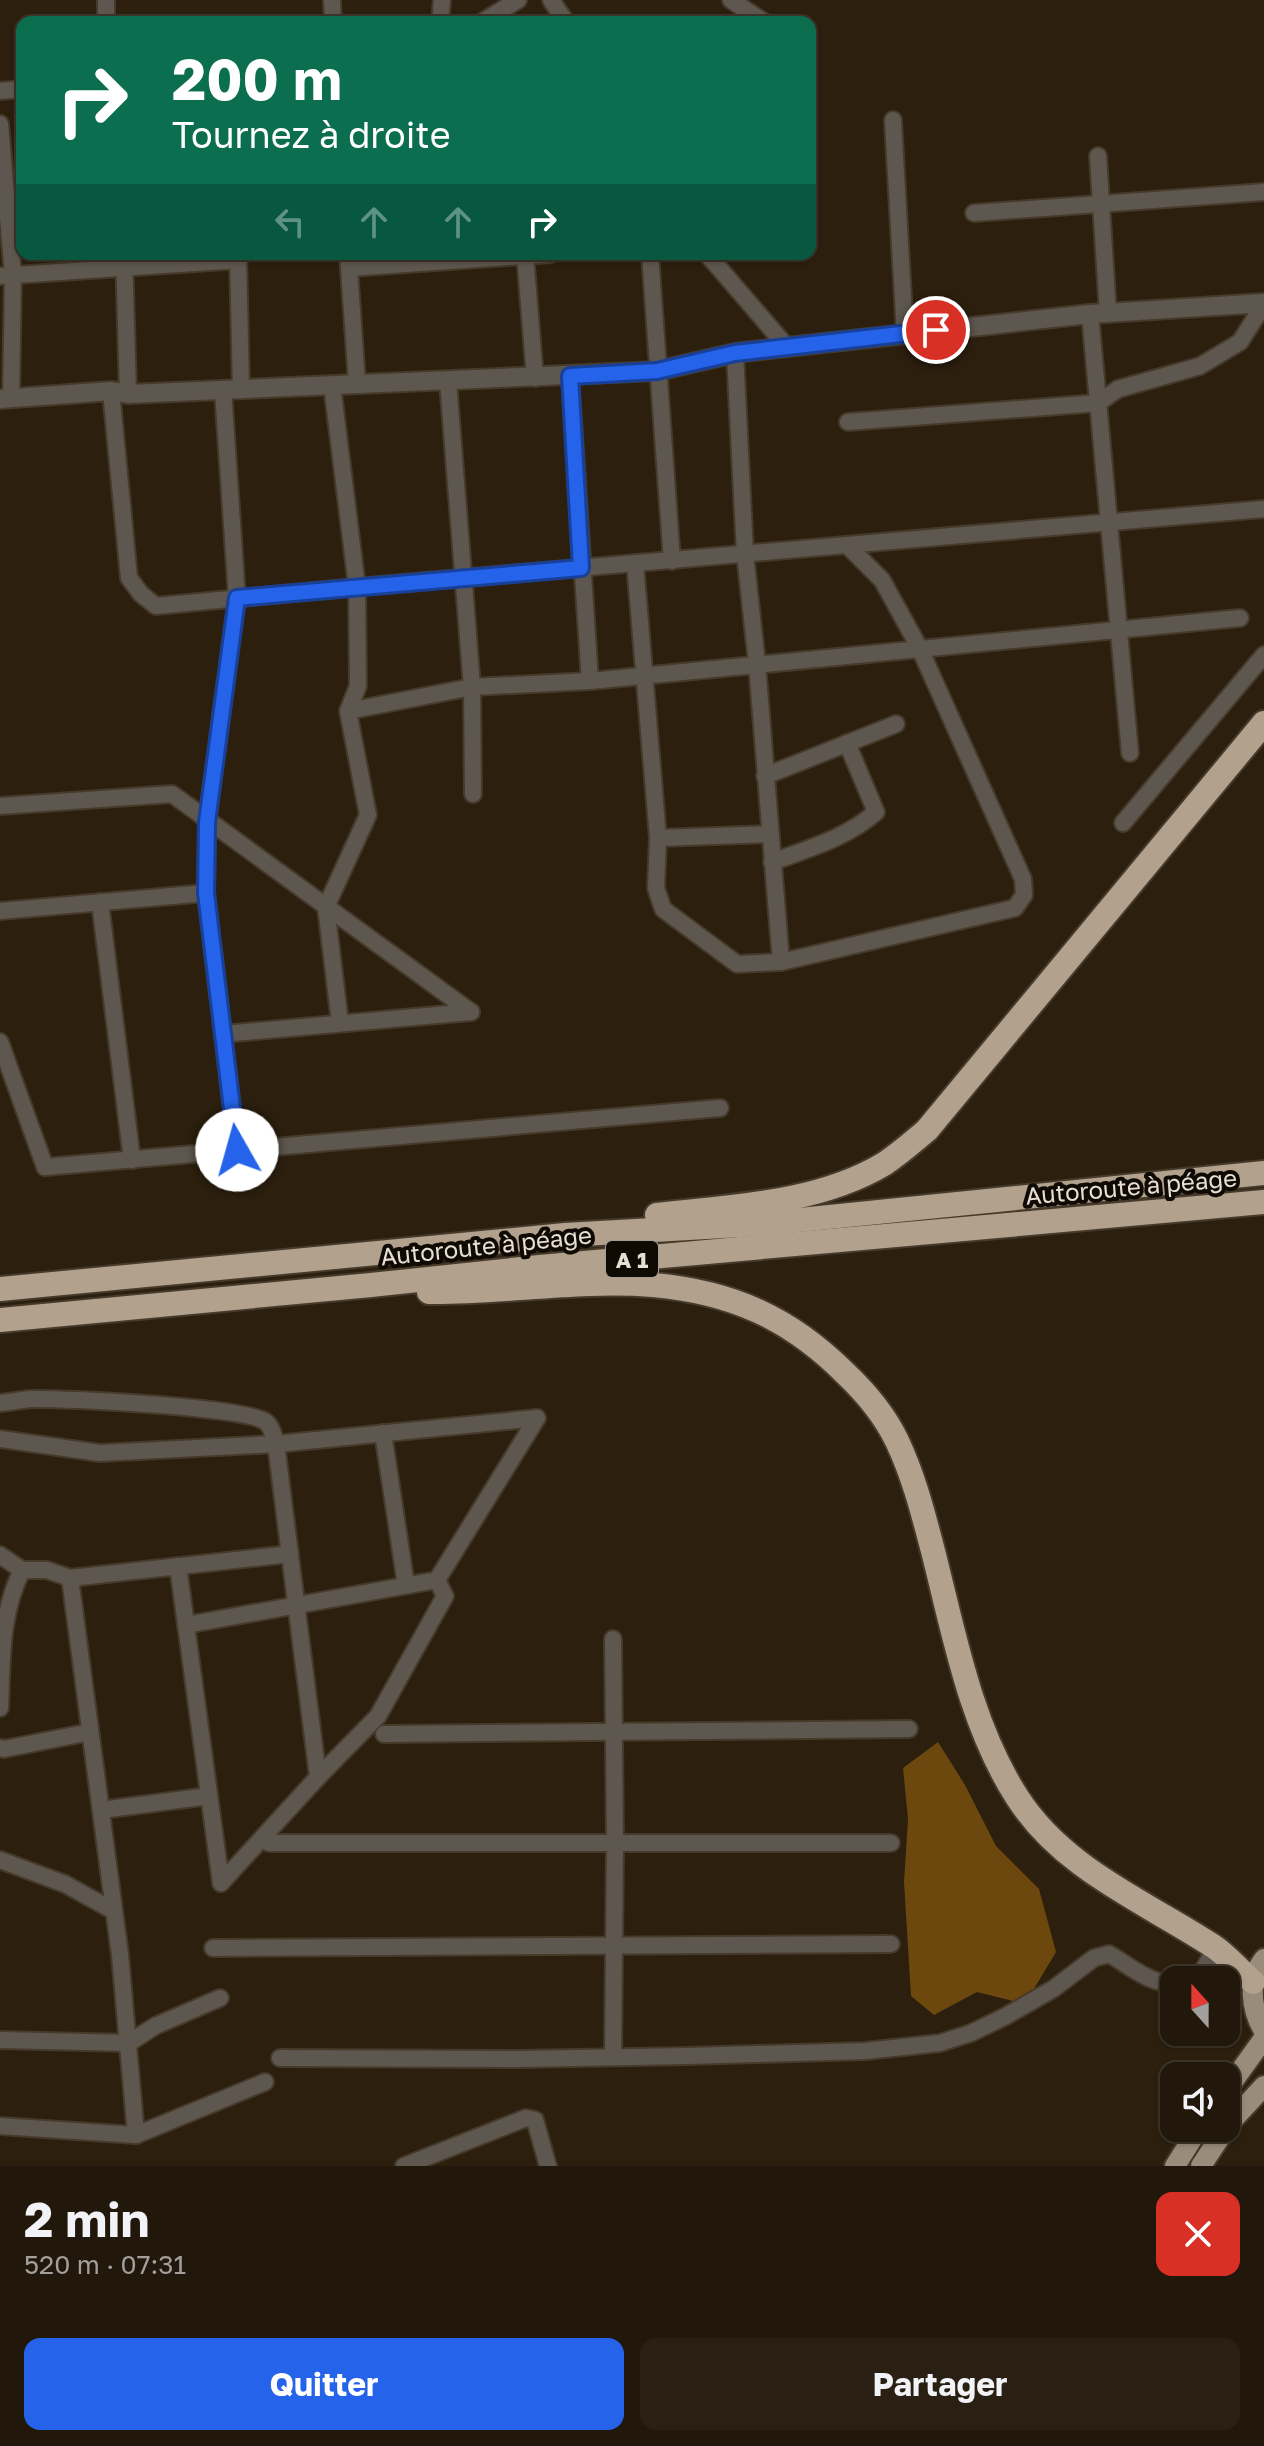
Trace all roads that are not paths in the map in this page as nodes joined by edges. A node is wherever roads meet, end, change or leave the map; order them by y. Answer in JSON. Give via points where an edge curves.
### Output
{"nodes":[{"id":1,"x":518,"y":0,"type":"edge"},
{"id":2,"x":731,"y":0,"type":"edge"},
{"id":3,"x":492,"y":16,"type":"edge"},
{"id":4,"x":755,"y":16,"type":"edge"},
{"id":5,"x":893,"y":120,"type":"dead end"},
{"id":6,"x":0,"y":124,"type":"edge"},
{"id":7,"x":1098,"y":156,"type":"dead end"},
{"id":8,"x":2,"y":168,"type":"edge"},
{"id":9,"x":1264,"y":192,"type":"edge"},
{"id":10,"x":1101,"y":204,"type":"junction"},
{"id":11,"x":974,"y":213,"type":"dead end"},
{"id":12,"x":154,"y":260,"type":"edge"},
{"id":13,"x":239,"y":260,"type":"edge"},
{"id":14,"x":378,"y":260,"type":"edge"},
{"id":15,"x":525,"y":260,"type":"edge"},
{"id":16,"x":650,"y":260,"type":"edge"},
{"id":17,"x":712,"y":260,"type":"edge"},
{"id":18,"x":125,"y":261,"type":"edge"},
{"id":19,"x":348,"y":261,"type":"edge"},
{"id":20,"x":7,"y":276,"type":"edge"},
{"id":21,"x":1264,"y":303,"type":"edge"},
{"id":22,"x":1099,"y":313,"type":"junction"},
{"id":23,"x":905,"y":334,"type":"junction"},
{"id":24,"x":787,"y":347,"type":"junction"},
{"id":25,"x":735,"y":353,"type":"junction"},
{"id":26,"x":657,"y":371,"type":"junction"},
{"id":27,"x":570,"y":376,"type":"junction"},
{"id":28,"x":535,"y":378,"type":"junction"},
{"id":29,"x":448,"y":381,"type":"junction"},
{"id":30,"x":357,"y":383,"type":"junction"},
{"id":31,"x":332,"y":385,"type":"junction"},
{"id":32,"x":232,"y":389,"type":"junction"},
{"id":33,"x":120,"y":392,"type":"junction"},
{"id":34,"x":5,"y":399,"type":"edge"},
{"id":35,"x":1098,"y":403,"type":"junction"},
{"id":36,"x":848,"y":422,"type":"dead end"},
{"id":37,"x":1264,"y":509,"type":"edge"},
{"id":38,"x":1109,"y":523,"type":"junction"},
{"id":39,"x":847,"y":545,"type":"junction"},
{"id":40,"x":745,"y":554,"type":"junction"},
{"id":41,"x":672,"y":561,"type":"junction"},
{"id":42,"x":635,"y":563,"type":"junction"},
{"id":43,"x":581,"y":568,"type":"junction"},
{"id":44,"x":463,"y":578,"type":"junction"},
{"id":45,"x":357,"y":587,"type":"junction"},
{"id":46,"x":237,"y":598,"type":"junction"},
{"id":47,"x":1240,"y":618,"type":"dead end"},
{"id":48,"x":1118,"y":630,"type":"junction"},
{"id":49,"x":920,"y":649,"type":"junction"},
{"id":50,"x":1264,"y":655,"type":"edge"},
{"id":51,"x":757,"y":664,"type":"junction"},
{"id":52,"x":645,"y":675,"type":"junction"},
{"id":53,"x":590,"y":681,"type":"junction"},
{"id":54,"x":472,"y":687,"type":"junction"},
{"id":55,"x":348,"y":711,"type":"junction"},
{"id":56,"x":1264,"y":723,"type":"edge"},
{"id":57,"x":896,"y":724,"type":"dead end"},
{"id":58,"x":847,"y":743,"type":"junction"},
{"id":59,"x":1130,"y":753,"type":"dead end"},
{"id":60,"x":765,"y":776,"type":"junction"},
{"id":61,"x":473,"y":794,"type":"dead end"},
{"id":62,"x":0,"y":806,"type":"edge"},
{"id":63,"x":207,"y":822,"type":"junction"},
{"id":64,"x":1123,"y":823,"type":"dead end"},
{"id":65,"x":769,"y":834,"type":"junction"},
{"id":66,"x":658,"y":838,"type":"junction"},
{"id":67,"x":772,"y":862,"type":"junction"},
{"id":68,"x":206,"y":893,"type":"junction"},
{"id":69,"x":100,"y":902,"type":"junction"},
{"id":70,"x":326,"y":907,"type":"junction"},
{"id":71,"x":0,"y":911,"type":"edge"},
{"id":72,"x":781,"y":962,"type":"junction"},
{"id":73,"x":340,"y":1023,"type":"junction"},
{"id":74,"x":223,"y":1034,"type":"junction"},
{"id":75,"x":0,"y":1042,"type":"edge"},
{"id":76,"x":720,"y":1108,"type":"dead end"},
{"id":77,"x":237,"y":1150,"type":"junction"},
{"id":78,"x":132,"y":1160,"type":"junction"},
{"id":79,"x":1264,"y":1173,"type":"edge"},
{"id":80,"x":1264,"y":1202,"type":"edge"},
{"id":81,"x":565,"y":1235,"type":"junction"},
{"id":82,"x":371,"y":1285,"type":"junction"},
{"id":83,"x":0,"y":1289,"type":"edge"},
{"id":84,"x":0,"y":1320,"type":"edge"},
{"id":85,"x":0,"y":1403,"type":"edge"},
{"id":86,"x":383,"y":1433,"type":"junction"},
{"id":87,"x":0,"y":1439,"type":"edge"},
{"id":88,"x":276,"y":1444,"type":"junction"},
{"id":89,"x":290,"y":1554,"type":"junction"},
{"id":90,"x":0,"y":1555,"type":"edge"},
{"id":91,"x":178,"y":1566,"type":"junction"},
{"id":92,"x":22,"y":1570,"type":"junction"},
{"id":93,"x":70,"y":1578,"type":"junction"},
{"id":94,"x":437,"y":1580,"type":"junction"},
{"id":95,"x":406,"y":1585,"type":"junction"},
{"id":96,"x":297,"y":1605,"type":"junction"},
{"id":97,"x":2,"y":1620,"type":"edge"},
{"id":98,"x":186,"y":1625,"type":"junction"},
{"id":99,"x":613,"y":1639,"type":"dead end"},
{"id":100,"x":0,"y":1708,"type":"edge"},
{"id":101,"x":909,"y":1729,"type":"dead end"},
{"id":102,"x":90,"y":1732,"type":"junction"},
{"id":103,"x":613,"y":1732,"type":"junction"},
{"id":104,"x":384,"y":1734,"type":"dead end"},
{"id":105,"x":0,"y":1748,"type":"edge"},
{"id":106,"x":318,"y":1777,"type":"junction"},
{"id":107,"x":209,"y":1796,"type":"junction"},
{"id":108,"x":101,"y":1810,"type":"junction"},
{"id":109,"x":269,"y":1843,"type":"dead end"},
{"id":110,"x":615,"y":1843,"type":"junction"},
{"id":111,"x":891,"y":1843,"type":"dead end"},
{"id":112,"x":0,"y":1860,"type":"edge"},
{"id":113,"x":114,"y":1911,"type":"junction"},
{"id":114,"x":891,"y":1944,"type":"dead end"},
{"id":115,"x":615,"y":1946,"type":"junction"},
{"id":116,"x":1216,"y":1947,"type":"junction"},
{"id":117,"x":213,"y":1948,"type":"dead end"},
{"id":118,"x":1264,"y":1959,"type":"edge"},
{"id":119,"x":1205,"y":1966,"type":"edge"},
{"id":120,"x":1160,"y":1981,"type":"edge"},
{"id":121,"x":1253,"y":1982,"type":"junction"},
{"id":122,"x":220,"y":1998,"type":"dead end"},
{"id":123,"x":1264,"y":2031,"type":"edge"},
{"id":124,"x":1264,"y":2038,"type":"edge"},
{"id":125,"x":0,"y":2040,"type":"edge"},
{"id":126,"x":129,"y":2043,"type":"junction"},
{"id":127,"x":613,"y":2057,"type":"junction"},
{"id":128,"x":280,"y":2058,"type":"dead end"},
{"id":129,"x":1240,"y":2071,"type":"edge"},
{"id":130,"x":265,"y":2082,"type":"dead end"},
{"id":131,"x":1264,"y":2086,"type":"edge"},
{"id":132,"x":1240,"y":2113,"type":"edge"},
{"id":133,"x":0,"y":2126,"type":"edge"},
{"id":134,"x":136,"y":2135,"type":"junction"},
{"id":135,"x":1190,"y":2142,"type":"edge"},
{"id":136,"x":1217,"y":2142,"type":"edge"},
{"id":137,"x":404,"y":2166,"type":"edge"},
{"id":138,"x":548,"y":2166,"type":"edge"},
{"id":139,"x":1175,"y":2166,"type":"edge"},
{"id":140,"x":1201,"y":2166,"type":"edge"}],
"edges":[{"from":1,"to":3,"type":"street"},
{"from":2,"to":4,"type":"street"},
{"from":5,"to":23,"type":"street"},
{"from":6,"to":8,"type":"street"},
{"from":7,"to":10,"type":"street"},
{"from":8,"to":20,"type":"street"},
{"from":9,"to":10,"type":"street"},
{"from":10,"to":11,"type":"street"},
{"from":10,"to":22,"type":"street"},
{"from":12,"to":18,"type":"street"},
{"from":13,"to":32,"type":"street"},
{"from":14,"to":19,"type":"street"},
{"from":15,"to":28,"type":"street"},
{"from":16,"to":26,"type":"street"},
{"from":17,"to":24,"type":"street"},
{"from":18,"to":20,"type":"street"},
{"from":18,"to":33,"type":"street"},
{"from":19,"to":30,"type":"street"},
{"from":20,"to":34,"type":"street"},
{"from":21,"to":22,"type":"street"},
{"from":21,"to":35,"type":"street","via":[[1240,342],[1200,366],[1118,389]]},
{"from":22,"to":23,"type":"street"},
{"from":22,"to":35,"type":"street"},
{"from":23,"to":24,"type":"street"},
{"from":24,"to":25,"type":"street"},
{"from":25,"to":26,"type":"street"},
{"from":25,"to":40,"type":"street"},
{"from":26,"to":27,"type":"street"},
{"from":26,"to":41,"type":"street"},
{"from":27,"to":28,"type":"street"},
{"from":27,"to":43,"type":"street"},
{"from":28,"to":29,"type":"street"},
{"from":29,"to":30,"type":"street"},
{"from":29,"to":44,"type":"street"},
{"from":30,"to":31,"type":"street"},
{"from":31,"to":32,"type":"street"},
{"from":31,"to":45,"type":"street"},
{"from":32,"to":33,"type":"street"},
{"from":32,"to":46,"type":"street"},
{"from":33,"to":34,"type":"street"},
{"from":33,"to":46,"type":"street","via":[[129,578],[156,606]]},
{"from":35,"to":36,"type":"street"},
{"from":35,"to":38,"type":"street"},
{"from":37,"to":38,"type":"street"},
{"from":38,"to":39,"type":"street"},
{"from":38,"to":48,"type":"street"},
{"from":39,"to":40,"type":"street"},
{"from":39,"to":49,"type":"street","via":[[882,580]]},
{"from":40,"to":41,"type":"street"},
{"from":40,"to":51,"type":"street"},
{"from":41,"to":42,"type":"street"},
{"from":42,"to":43,"type":"street"},
{"from":42,"to":52,"type":"street"},
{"from":43,"to":44,"type":"street"},
{"from":43,"to":53,"type":"street"},
{"from":44,"to":45,"type":"street"},
{"from":44,"to":54,"type":"street"},
{"from":45,"to":46,"type":"street"},
{"from":45,"to":55,"type":"street","via":[[358,686]]},
{"from":46,"to":63,"type":"street"},
{"from":47,"to":48,"type":"street"},
{"from":48,"to":49,"type":"street"},
{"from":48,"to":59,"type":"street"},
{"from":49,"to":51,"type":"street"},
{"from":49,"to":72,"type":"street","via":[[1023,879],[1024,895],[1015,908]]},
{"from":50,"to":64,"type":"street"},
{"from":51,"to":52,"type":"street"},
{"from":51,"to":60,"type":"street"},
{"from":52,"to":53,"type":"street"},
{"from":52,"to":66,"type":"street"},
{"from":53,"to":54,"type":"street"},
{"from":54,"to":55,"type":"street"},
{"from":54,"to":61,"type":"street"},
{"from":55,"to":70,"type":"street","via":[[368,815]]},
{"from":56,"to":81,"type":"highway","via":[[927,1130],[903,1150],[860,1176],[804,1195],[650,1216]]},
{"from":57,"to":58,"type":"street"},
{"from":58,"to":60,"type":"street"},
{"from":58,"to":67,"type":"street","via":[[876,812],[838,837]]},
{"from":60,"to":65,"type":"street"},
{"from":62,"to":63,"type":"street","via":[[172,794]]},
{"from":63,"to":68,"type":"street"},
{"from":63,"to":70,"type":"street"},
{"from":65,"to":66,"type":"street"},
{"from":65,"to":67,"type":"street"},
{"from":66,"to":72,"type":"street","via":[[656,888],[663,909],[737,964]]},
{"from":67,"to":72,"type":"street"},
{"from":68,"to":69,"type":"street"},
{"from":68,"to":74,"type":"street"},
{"from":69,"to":71,"type":"street"},
{"from":69,"to":78,"type":"street"},
{"from":70,"to":73,"type":"street"},
{"from":70,"to":73,"type":"street","via":[[471,1012]]},
{"from":73,"to":74,"type":"street"},
{"from":74,"to":77,"type":"street"},
{"from":75,"to":78,"type":"street","via":[[45,1167]]},
{"from":76,"to":77,"type":"street"},
{"from":77,"to":78,"type":"street"},
{"from":79,"to":81,"type":"highway","number":"A 1","via":[[759,1224]]},
{"from":80,"to":82,"type":"highway","name":"Autoroute à péage","number":"A 1"},
{"from":81,"to":83,"type":"highway","number":"A 1"},
{"from":82,"to":84,"type":"highway","name":"Autoroute à péage","number":"A 1"},
{"from":82,"to":116,"type":"highway","via":[[469,1293],[595,1284],[697,1290],[783,1323],[824,1352],[866,1394],[896,1439],[916,1487],[983,1730],[1015,1794],[1074,1860]]},
{"from":85,"to":88,"type":"street","via":[[31,1399],[249,1414],[266,1422]]},
{"from":86,"to":88,"type":"street"},
{"from":86,"to":94,"type":"street","via":[[537,1418]]},
{"from":86,"to":95,"type":"street"},
{"from":87,"to":88,"type":"street","via":[[100,1453]]},
{"from":88,"to":89,"type":"street"},
{"from":89,"to":91,"type":"street"},
{"from":89,"to":96,"type":"street"},
{"from":90,"to":92,"type":"street"},
{"from":91,"to":93,"type":"street"},
{"from":91,"to":98,"type":"street"},
{"from":92,"to":93,"type":"street","via":[[47,1570]]},
{"from":92,"to":97,"type":"street"},
{"from":93,"to":102,"type":"street"},
{"from":94,"to":95,"type":"street"},
{"from":94,"to":106,"type":"street","via":[[445,1596],[378,1716]]},
{"from":95,"to":96,"type":"street"},
{"from":96,"to":98,"type":"street"},
{"from":96,"to":106,"type":"street"},
{"from":97,"to":100,"type":"street"},
{"from":98,"to":107,"type":"street"},
{"from":99,"to":103,"type":"street"},
{"from":101,"to":103,"type":"street"},
{"from":102,"to":105,"type":"street"},
{"from":102,"to":108,"type":"street"},
{"from":103,"to":104,"type":"street"},
{"from":103,"to":110,"type":"street"},
{"from":106,"to":107,"type":"street","via":[[221,1883]]},
{"from":107,"to":108,"type":"street"},
{"from":108,"to":113,"type":"street"},
{"from":109,"to":110,"type":"street"},
{"from":110,"to":111,"type":"street"},
{"from":110,"to":115,"type":"street"},
{"from":112,"to":113,"type":"street","via":[[65,1884]]},
{"from":113,"to":126,"type":"street"},
{"from":114,"to":115,"type":"street"},
{"from":115,"to":117,"type":"street"},
{"from":115,"to":127,"type":"street"},
{"from":116,"to":119,"type":"street"},
{"from":116,"to":121,"type":"highway"},
{"from":118,"to":121,"type":"main road"},
{"from":120,"to":127,"type":"street","via":[[1109,1954],[1094,1958],[1006,2016],[940,2043],[865,2051]]},
{"from":121,"to":123,"type":"main road","via":[[1252,2001]]},
{"from":122,"to":126,"type":"street"},
{"from":124,"to":129,"type":"main road"},
{"from":125,"to":126,"type":"street"},
{"from":126,"to":134,"type":"street"},
{"from":127,"to":128,"type":"street"},
{"from":130,"to":134,"type":"street"},
{"from":131,"to":132,"type":"main road"},
{"from":133,"to":134,"type":"street"},
{"from":135,"to":139,"type":"main road"},
{"from":136,"to":140,"type":"main road"},
{"from":137,"to":138,"type":"street","via":[[526,2118],[539,2127]]}]}
